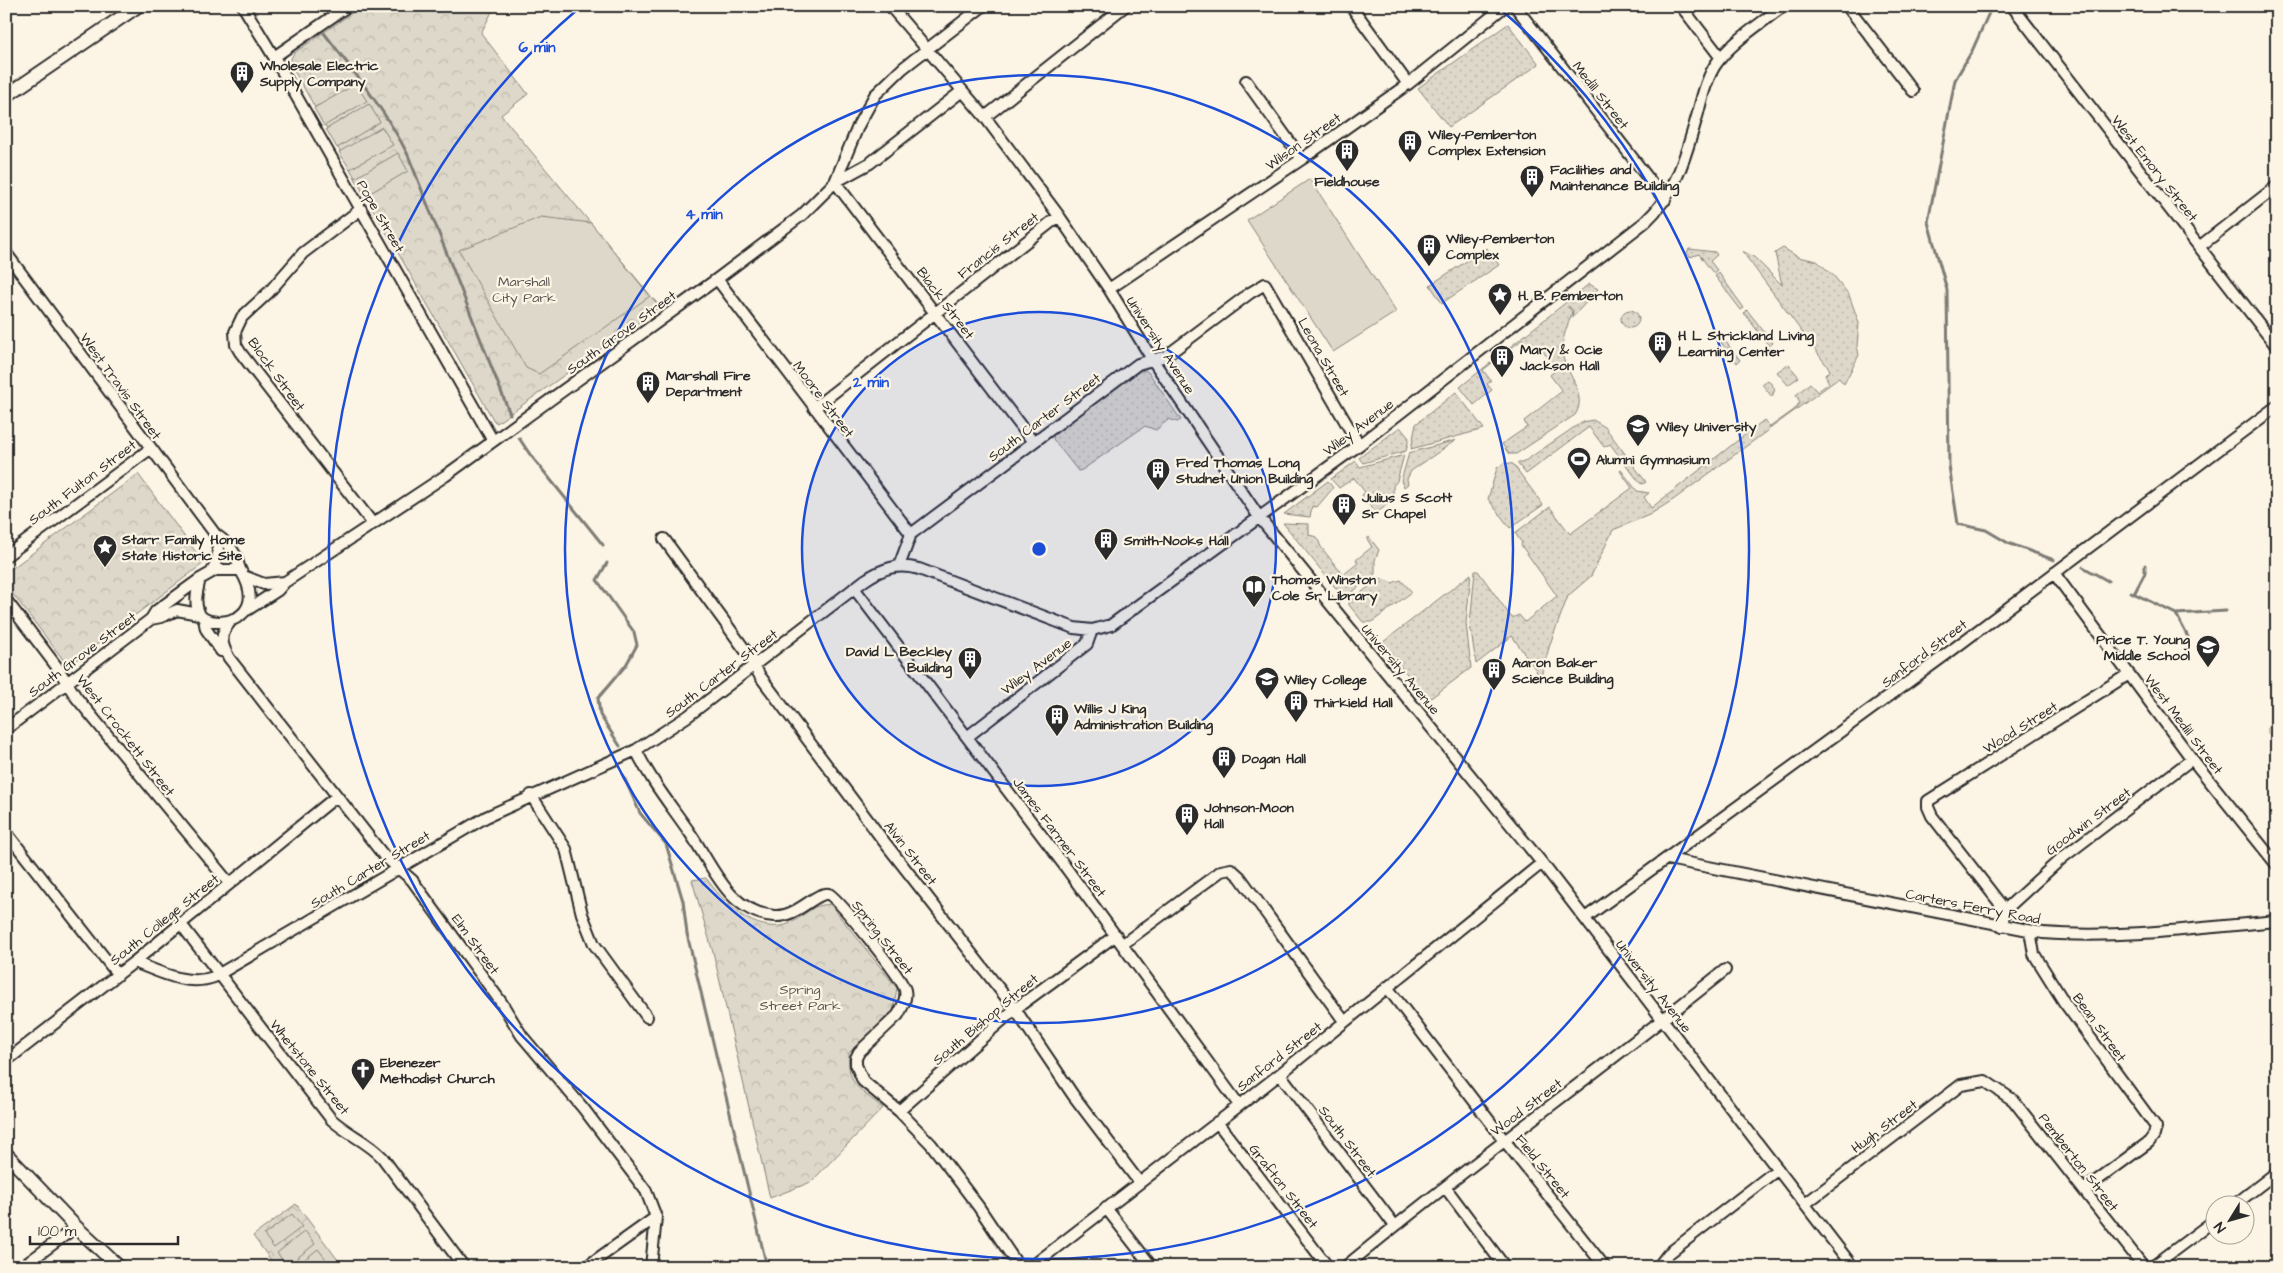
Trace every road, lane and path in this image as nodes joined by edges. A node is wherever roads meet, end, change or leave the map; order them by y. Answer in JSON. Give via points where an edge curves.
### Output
{"nodes":[{"id":1,"x":138,"y":6,"type":"edge"},
{"id":2,"x":243,"y":6,"type":"edge"},
{"id":3,"x":348,"y":6,"type":"edge"},
{"id":4,"x":890,"y":6,"type":"edge"},
{"id":5,"x":983,"y":6,"type":"edge"},
{"id":6,"x":1125,"y":6,"type":"edge"},
{"id":7,"x":1351,"y":6,"type":"edge"},
{"id":8,"x":1505,"y":6,"type":"edge"},
{"id":9,"x":1516,"y":6,"type":"edge"},
{"id":10,"x":1681,"y":6,"type":"edge"},
{"id":11,"x":1783,"y":6,"type":"edge"},
{"id":12,"x":1847,"y":6,"type":"edge"},
{"id":13,"x":2012,"y":6,"type":"edge"},
{"id":14,"x":926,"y":51,"type":"junction"},
{"id":15,"x":274,"y":58,"type":"junction"},
{"id":16,"x":1721,"y":58,"type":"junction"},
{"id":17,"x":1246,"y":81,"type":"dead end"},
{"id":18,"x":1408,"y":84,"type":"junction"},
{"id":19,"x":962,"y":91,"type":"junction"},
{"id":20,"x":1913,"y":91,"type":"dead end"},
{"id":21,"x":6,"y":96,"type":"edge"},
{"id":22,"x":985,"y":117,"type":"junction"},
{"id":23,"x":1302,"y":159,"type":"junction"},
{"id":24,"x":835,"y":182,"type":"junction"},
{"id":25,"x":2277,"y":186,"type":"edge"},
{"id":26,"x":1665,"y":200,"type":"junction"},
{"id":27,"x":361,"y":210,"type":"junction"},
{"id":28,"x":1059,"y":216,"type":"junction"},
{"id":29,"x":2199,"y":247,"type":"junction"},
{"id":30,"x":6,"y":253,"type":"edge"},
{"id":31,"x":716,"y":279,"type":"junction"},
{"id":32,"x":1265,"y":284,"type":"joint"},
{"id":33,"x":1109,"y":289,"type":"junction"},
{"id":34,"x":935,"y":311,"type":"junction"},
{"id":35,"x":2277,"y":347,"type":"edge"},
{"id":36,"x":1152,"y":360,"type":"junction"},
{"id":37,"x":2277,"y":406,"type":"edge"},
{"id":38,"x":814,"y":408,"type":"junction"},
{"id":39,"x":493,"y":441,"type":"junction"},
{"id":40,"x":1033,"y":442,"type":"junction"},
{"id":41,"x":1359,"y":445,"type":"junction"},
{"id":42,"x":150,"y":449,"type":"junction"},
{"id":43,"x":1259,"y":517,"type":"junction"},
{"id":44,"x":374,"y":524,"type":"junction"},
{"id":45,"x":215,"y":534,"type":"junction"},
{"id":46,"x":911,"y":534,"type":"junction"},
{"id":47,"x":664,"y":539,"type":"dead end"},
{"id":48,"x":6,"y":556,"type":"edge"},
{"id":49,"x":899,"y":566,"type":"junction"},
{"id":50,"x":212,"y":571,"type":"junction"},
{"id":51,"x":243,"y":573,"type":"junction"},
{"id":52,"x":2054,"y":573,"type":"junction"},
{"id":53,"x":200,"y":580,"type":"junction"},
{"id":54,"x":285,"y":582,"type":"junction"},
{"id":55,"x":854,"y":588,"type":"junction"},
{"id":56,"x":6,"y":600,"type":"edge"},
{"id":57,"x":247,"y":610,"type":"junction"},
{"id":58,"x":201,"y":617,"type":"junction"},
{"id":59,"x":151,"y":619,"type":"junction"},
{"id":60,"x":233,"y":619,"type":"junction"},
{"id":61,"x":1092,"y":630,"type":"junction"},
{"id":62,"x":229,"y":658,"type":"junction"},
{"id":63,"x":754,"y":666,"type":"junction"},
{"id":64,"x":2129,"y":674,"type":"junction"},
{"id":65,"x":67,"y":683,"type":"junction"},
{"id":66,"x":6,"y":729,"type":"edge"},
{"id":67,"x":968,"y":737,"type":"junction"},
{"id":68,"x":636,"y":750,"type":"junction"},
{"id":69,"x":2192,"y":759,"type":"junction"},
{"id":70,"x":531,"y":795,"type":"junction"},
{"id":71,"x":337,"y":796,"type":"junction"},
{"id":72,"x":6,"y":832,"type":"edge"},
{"id":73,"x":1668,"y":858,"type":"junction"},
{"id":74,"x":1542,"y":863,"type":"junction"},
{"id":75,"x":2277,"y":865,"type":"edge"},
{"id":76,"x":397,"y":868,"type":"junction"},
{"id":77,"x":229,"y":884,"type":"junction"},
{"id":78,"x":2005,"y":910,"type":"junction"},
{"id":79,"x":1585,"y":918,"type":"junction"},
{"id":80,"x":2277,"y":921,"type":"edge"},
{"id":81,"x":180,"y":923,"type":"junction"},
{"id":82,"x":2002,"y":926,"type":"junction"},
{"id":83,"x":2030,"y":931,"type":"junction"},
{"id":84,"x":1116,"y":935,"type":"junction"},
{"id":85,"x":1123,"y":944,"type":"junction"},
{"id":86,"x":134,"y":962,"type":"junction"},
{"id":87,"x":1725,"y":970,"type":"dead end"},
{"id":88,"x":220,"y":974,"type":"junction"},
{"id":89,"x":118,"y":975,"type":"junction"},
{"id":90,"x":1387,"y":987,"type":"junction"},
{"id":91,"x":1015,"y":1009,"type":"junction"},
{"id":92,"x":647,"y":1017,"type":"dead end"},
{"id":93,"x":1663,"y":1020,"type":"junction"},
{"id":94,"x":1344,"y":1021,"type":"junction"},
{"id":95,"x":6,"y":1061,"type":"edge"},
{"id":96,"x":1280,"y":1074,"type":"junction"},
{"id":97,"x":1985,"y":1081,"type":"joint"},
{"id":98,"x":1239,"y":1105,"type":"junction"},
{"id":99,"x":899,"y":1111,"type":"junction"},
{"id":100,"x":1217,"y":1122,"type":"junction"},
{"id":101,"x":1504,"y":1140,"type":"junction"},
{"id":102,"x":6,"y":1154,"type":"edge"},
{"id":103,"x":1778,"y":1169,"type":"junction"},
{"id":104,"x":2277,"y":1172,"type":"edge"},
{"id":105,"x":1139,"y":1182,"type":"junction"},
{"id":106,"x":1446,"y":1187,"type":"junction"},
{"id":107,"x":2084,"y":1190,"type":"junction"},
{"id":108,"x":2246,"y":1196,"type":"edge"},
{"id":109,"x":1805,"y":1204,"type":"junction"},
{"id":110,"x":1106,"y":1208,"type":"junction"},
{"id":111,"x":656,"y":1217,"type":"junction"},
{"id":112,"x":1395,"y":1226,"type":"junction"},
{"id":113,"x":2206,"y":1226,"type":"edge"},
{"id":114,"x":76,"y":1227,"type":"junction"},
{"id":115,"x":22,"y":1267,"type":"edge"},
{"id":116,"x":119,"y":1267,"type":"edge"},
{"id":117,"x":464,"y":1267,"type":"edge"},
{"id":118,"x":586,"y":1267,"type":"edge"},
{"id":119,"x":650,"y":1267,"type":"edge"},
{"id":120,"x":1019,"y":1267,"type":"edge"},
{"id":121,"x":1031,"y":1267,"type":"edge"},
{"id":122,"x":1152,"y":1267,"type":"edge"},
{"id":123,"x":1328,"y":1267,"type":"edge"},
{"id":124,"x":1345,"y":1267,"type":"edge"},
{"id":125,"x":1505,"y":1267,"type":"edge"},
{"id":126,"x":1605,"y":1267,"type":"edge"},
{"id":127,"x":1658,"y":1267,"type":"edge"},
{"id":128,"x":1852,"y":1267,"type":"edge"},
{"id":129,"x":2144,"y":1267,"type":"edge"},
{"id":130,"x":2152,"y":1267,"type":"edge"}],
"edges":[{"from":1,"to":21,"type":"main road"},
{"from":2,"to":15,"type":"street","name":"Pope Street"},
{"from":3,"to":15,"type":"street"},
{"from":4,"to":14,"type":"street","name":"University Avenue"},
{"from":5,"to":14,"type":"street"},
{"from":6,"to":22,"type":"street"},
{"from":7,"to":18,"type":"street"},
{"from":8,"to":18,"type":"street","name":"Wilson Street"},
{"from":9,"to":26,"type":"street","name":"Medill Street"},
{"from":10,"to":16,"type":"street"},
{"from":11,"to":16,"type":"street","name":"Wiley Avenue"},
{"from":12,"to":20,"type":"street"},
{"from":13,"to":29,"type":"street","name":"West Emory Street"},
{"from":14,"to":19,"type":"street","name":"University Avenue"},
{"from":14,"to":24,"type":"street","via":[[892,77],[869,104]]},
{"from":15,"to":27,"type":"street","name":"Pope Street"},
{"from":16,"to":26,"type":"street","name":"Wiley Avenue","via":[[1708,80],[1681,169]]},
{"from":17,"to":23,"type":"street"},
{"from":18,"to":23,"type":"street","name":"Wilson Street"},
{"from":19,"to":22,"type":"street","name":"University Avenue"},
{"from":19,"to":24,"type":"street","name":"South Grove Street","via":[[870,163]]},
{"from":22,"to":28,"type":"street","name":"University Avenue"},
{"from":23,"to":33,"type":"street","name":"Wilson Street"},
{"from":24,"to":31,"type":"street","name":"South Grove Street","via":[[802,215]]},
{"from":24,"to":34,"type":"street","name":"Black Street"},
{"from":25,"to":29,"type":"street"},
{"from":26,"to":41,"type":"street","name":"Wiley Avenue","via":[[1654,215],[1622,242]]},
{"from":27,"to":39,"type":"street","name":"Pope Street"},
{"from":27,"to":44,"type":"street","name":"Block Street","via":[[295,261],[242,318],[235,338],[240,352]]},
{"from":28,"to":33,"type":"street","name":"University Avenue"},
{"from":28,"to":34,"type":"street","name":"Francis Street"},
{"from":29,"to":35,"type":"street","name":"West Emory Street"},
{"from":30,"to":42,"type":"street","name":"West Travis Street"},
{"from":31,"to":38,"type":"street","name":"Moore Street"},
{"from":31,"to":39,"type":"street","name":"South Grove Street"},
{"from":32,"to":36,"type":"street","name":"South Carter Street","via":[[1166,356]]},
{"from":32,"to":41,"type":"street","name":"Leona Street"},
{"from":33,"to":36,"type":"street","name":"University Avenue"},
{"from":34,"to":38,"type":"street","name":"Francis Street"},
{"from":34,"to":40,"type":"street","name":"Black Street"},
{"from":36,"to":40,"type":"street","name":"South Carter Street","via":[[1138,364]]},
{"from":36,"to":43,"type":"street","name":"University Avenue"},
{"from":37,"to":52,"type":"street","name":"Sanford Street"},
{"from":38,"to":46,"type":"street","name":"Moore Street"},
{"from":39,"to":44,"type":"street","name":"South Grove Street"},
{"from":40,"to":46,"type":"street","name":"South Carter Street"},
{"from":41,"to":43,"type":"street","name":"Wiley Avenue"},
{"from":42,"to":45,"type":"street","name":"West Travis Street"},
{"from":42,"to":48,"type":"street","name":"South Fulton Street"},
{"from":43,"to":61,"type":"street","name":"Wiley Avenue","via":[[1115,622]]},
{"from":43,"to":74,"type":"street","name":"University Avenue"},
{"from":44,"to":54,"type":"street","name":"South Grove Street"},
{"from":45,"to":50,"type":"street","via":[[218,552]]},
{"from":45,"to":51,"type":"street","name":"West Travis Street","via":[[236,556]]},
{"from":46,"to":49,"type":"street"},
{"from":47,"to":63,"type":"street","name":"Alvin Street"},
{"from":49,"to":55,"type":"street","name":"South Carter Street","via":[[880,570]]},
{"from":49,"to":61,"type":"street","via":[[919,569],[1069,627]]},
{"from":50,"to":51,"type":"street","via":[[220,569]]},
{"from":50,"to":53,"type":"street"},
{"from":51,"to":54,"type":"street","via":[[264,584]]},
{"from":51,"to":57,"type":"street","via":[[250,594]]},
{"from":52,"to":64,"type":"street","name":"West Medill Street"},
{"from":52,"to":73,"type":"street","name":"Sanford Street"},
{"from":53,"to":58,"type":"street","via":[[196,598]]},
{"from":53,"to":59,"type":"street","name":"South Grove Street","via":[[156,611]]},
{"from":54,"to":57,"type":"street","name":"South Grove Street"},
{"from":55,"to":63,"type":"street","name":"South Carter Street"},
{"from":55,"to":67,"type":"street","name":"James Farmer Street"},
{"from":56,"to":65,"type":"street","name":"West Crockett Street"},
{"from":57,"to":60,"type":"street"},
{"from":58,"to":59,"type":"street","name":"South Grove Street","via":[[177,610]]},
{"from":58,"to":60,"type":"street","via":[[219,622]]},
{"from":58,"to":62,"type":"street","name":"Elm Street","via":[[206,629]]},
{"from":59,"to":65,"type":"street","name":"South Grove Street"},
{"from":60,"to":62,"type":"street","name":"Elm Street","via":[[221,636]]},
{"from":61,"to":67,"type":"street","name":"Wiley Avenue","via":[[1087,644]]},
{"from":62,"to":71,"type":"street","name":"Elm Street"},
{"from":63,"to":68,"type":"street","name":"South Carter Street"},
{"from":63,"to":91,"type":"street","name":"Alvin Street","via":[[882,839]]},
{"from":64,"to":69,"type":"street","name":"West Medill Street"},
{"from":64,"to":78,"type":"street","name":"Wood Street","via":[[1932,798],[1928,804],[1932,816]]},
{"from":65,"to":66,"type":"street","name":"South Grove Street"},
{"from":65,"to":77,"type":"street","name":"West Crockett Street"},
{"from":67,"to":84,"type":"street","name":"James Farmer Street"},
{"from":68,"to":70,"type":"street","name":"South Carter Street"},
{"from":68,"to":99,"type":"street","name":"Spring Street","via":[[654,784],[690,833],[718,880],[735,899],[762,913],[780,916],[829,894],[897,976],[906,992],[902,1008],[898,1016],[859,1052],[856,1065],[863,1081]]},
{"from":69,"to":75,"type":"street","name":"West Medill Street"},
{"from":69,"to":78,"type":"street","name":"Goodwin Street","via":[[2062,858]]},
{"from":70,"to":76,"type":"street","name":"South Carter Street"},
{"from":70,"to":92,"type":"street","via":[[566,849],[582,914],[592,939]]},
{"from":71,"to":76,"type":"street","name":"Elm Street"},
{"from":71,"to":77,"type":"street","name":"South College Street"},
{"from":72,"to":89,"type":"street"},
{"from":73,"to":79,"type":"street","name":"Sanford Street"},
{"from":73,"to":82,"type":"street","name":"Carters Ferry Road"},
{"from":74,"to":79,"type":"street","name":"University Avenue"},
{"from":74,"to":90,"type":"street","name":"Sanford Street"},
{"from":76,"to":88,"type":"street","name":"South Carter Street"},
{"from":76,"to":111,"type":"street","name":"Elm Street","via":[[412,880],[522,1036],[640,1183],[650,1198]]},
{"from":77,"to":81,"type":"street","name":"South College Street"},
{"from":78,"to":82,"type":"street"},
{"from":79,"to":93,"type":"street","name":"University Avenue"},
{"from":80,"to":83,"type":"street","name":"Carters Ferry Road","via":[[2129,934]]},
{"from":81,"to":86,"type":"street","name":"South College Street"},
{"from":81,"to":88,"type":"street","name":"Whetstone Street"},
{"from":82,"to":83,"type":"street","name":"Carters Ferry Road"},
{"from":83,"to":107,"type":"street","name":"Bean Street","via":[[2032,949],[2064,1002],[2154,1122],[2154,1135],[2146,1144]]},
{"from":84,"to":85,"type":"street","name":"James Farmer Street"},
{"from":84,"to":91,"type":"street","name":"South Bishop Street"},
{"from":85,"to":94,"type":"street","via":[[1221,871],[1231,869]]},
{"from":85,"to":98,"type":"street","name":"James Farmer Street"},
{"from":86,"to":88,"type":"street","name":"South Carter Street","via":[[187,980],[208,979]]},
{"from":86,"to":89,"type":"street","name":"South College Street"},
{"from":87,"to":93,"type":"street","name":"Wood Street"},
{"from":88,"to":117,"type":"street","name":"Whetstone Street","via":[[332,1118],[382,1157]]},
{"from":89,"to":95,"type":"street","name":"South College Street"},
{"from":90,"to":94,"type":"street","name":"Sanford Street"},
{"from":90,"to":101,"type":"street","name":"Field Street"},
{"from":91,"to":99,"type":"street","name":"South Bishop Street"},
{"from":91,"to":105,"type":"street","name":"Alvin Street","via":[[1073,1096]]},
{"from":93,"to":101,"type":"street","name":"Wood Street"},
{"from":93,"to":103,"type":"street","name":"University Avenue"},
{"from":94,"to":96,"type":"street","name":"Sanford Street"},
{"from":96,"to":98,"type":"street","name":"Sanford Street"},
{"from":96,"to":112,"type":"street","name":"South Street"},
{"from":97,"to":107,"type":"street","name":"Pemberton Street","via":[[2013,1100]]},
{"from":97,"to":109,"type":"street","name":"Hugh Street","via":[[1960,1084]]},
{"from":98,"to":100,"type":"street","name":"Sanford Street"},
{"from":99,"to":120,"type":"street","name":"Spring Street","via":[[942,1157]]},
{"from":100,"to":105,"type":"street","name":"Sanford Street"},
{"from":100,"to":123,"type":"street","name":"Grafton Street"},
{"from":101,"to":106,"type":"street","name":"Wood Street"},
{"from":101,"to":126,"type":"street","name":"Field Street"},
{"from":102,"to":114,"type":"main road"},
{"from":103,"to":109,"type":"street","name":"University Avenue"},
{"from":103,"to":127,"type":"street","via":[[1668,1254]]},
{"from":104,"to":108,"type":"street"},
{"from":105,"to":110,"type":"street","name":"Sanford Street"},
{"from":106,"to":112,"type":"street","name":"Wood Street"},
{"from":106,"to":125,"type":"street"},
{"from":107,"to":129,"type":"street","name":"Pemberton Street"},
{"from":109,"to":128,"type":"street","name":"University Avenue"},
{"from":110,"to":121,"type":"street","name":"Sanford Street"},
{"from":110,"to":122,"type":"street"},
{"from":111,"to":118,"type":"street"},
{"from":111,"to":119,"type":"street","name":"Elm Street"},
{"from":112,"to":124,"type":"street","name":"Wood Street"},
{"from":113,"to":130,"type":"street"},
{"from":114,"to":115,"type":"street"},
{"from":114,"to":116,"type":"main road"}]}
